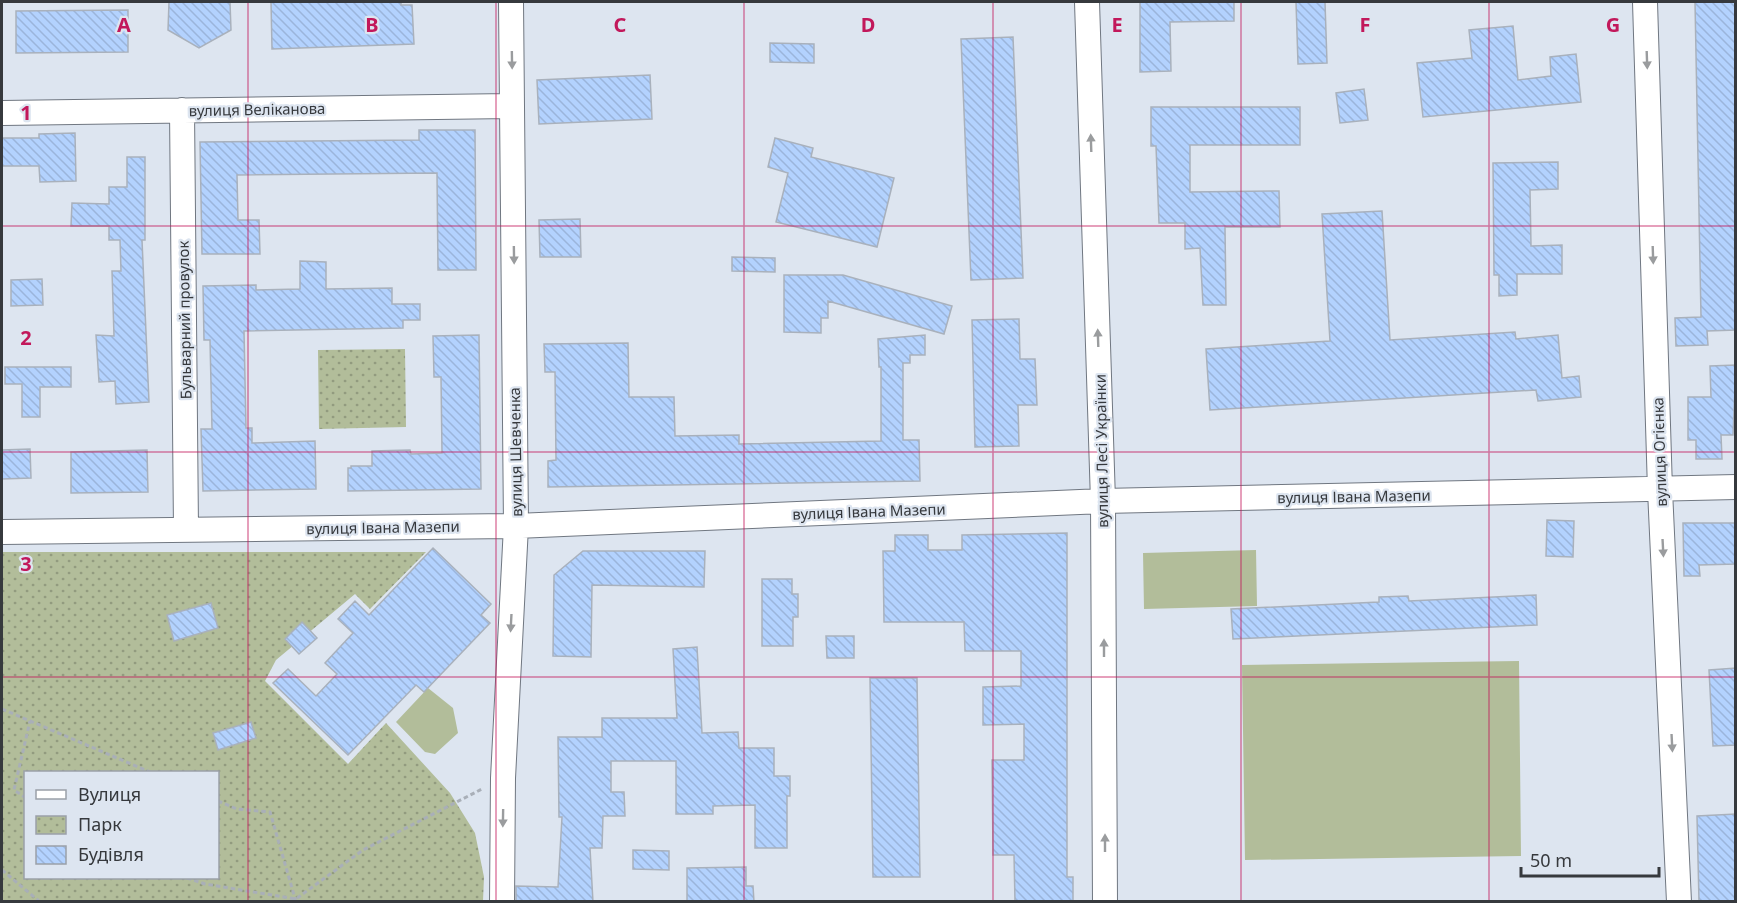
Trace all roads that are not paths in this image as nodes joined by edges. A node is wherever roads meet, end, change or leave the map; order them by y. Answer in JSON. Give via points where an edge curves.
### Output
{"nodes":[{"id":1,"x":511,"y":2,"type":"edge"},
{"id":2,"x":1087,"y":2,"type":"edge"},
{"id":3,"x":1645,"y":2,"type":"edge"},
{"id":4,"x":512,"y":106,"type":"junction"},
{"id":5,"x":182,"y":110,"type":"junction"},
{"id":6,"x":2,"y":113,"type":"edge"},
{"id":7,"x":1736,"y":487,"type":"edge"},
{"id":8,"x":1660,"y":490,"type":"junction"},
{"id":9,"x":1103,"y":501,"type":"junction"},
{"id":10,"x":516,"y":526,"type":"junction"},
{"id":11,"x":186,"y":530,"type":"junction"},
{"id":12,"x":2,"y":532,"type":"edge"},
{"id":13,"x":502,"y":902,"type":"edge"},
{"id":14,"x":1105,"y":902,"type":"edge"},
{"id":15,"x":1679,"y":902,"type":"edge"}],
"edges":[{"from":1,"to":4,"type":"street","name":"вулиця Шевченка","one_way":true},
{"from":9,"to":2,"type":"street","name":"вулиця Лесі Українки","one_way":true},
{"from":3,"to":8,"type":"street","name":"вулиця Огієнка","one_way":true},
{"from":4,"to":5,"type":"street","name":"вулиця Веліканова"},
{"from":4,"to":10,"type":"street","name":"вулиця Шевченка","one_way":true},
{"from":5,"to":6,"type":"street","name":"вулиця Веліканова"},
{"from":5,"to":11,"type":"street","name":"Бульварний провулок"},
{"from":7,"to":8,"type":"street","name":"вулиця Івана Мазепи"},
{"from":8,"to":9,"type":"street","name":"вулиця Івана Мазепи"},
{"from":8,"to":15,"type":"street","name":"вулиця Огієнка","one_way":true},
{"from":9,"to":10,"type":"street","name":"вулиця Івана Мазепи"},
{"from":14,"to":9,"type":"street","name":"вулиця Лесі Українки","one_way":true},
{"from":10,"to":11,"type":"street","name":"вулиця Івана Мазепи"},
{"from":10,"to":13,"type":"street","name":"вулиця Шевченка","one_way":true,"via":[[503,778]]},
{"from":11,"to":12,"type":"street","name":"вулиця Івана Мазепи"}]}
